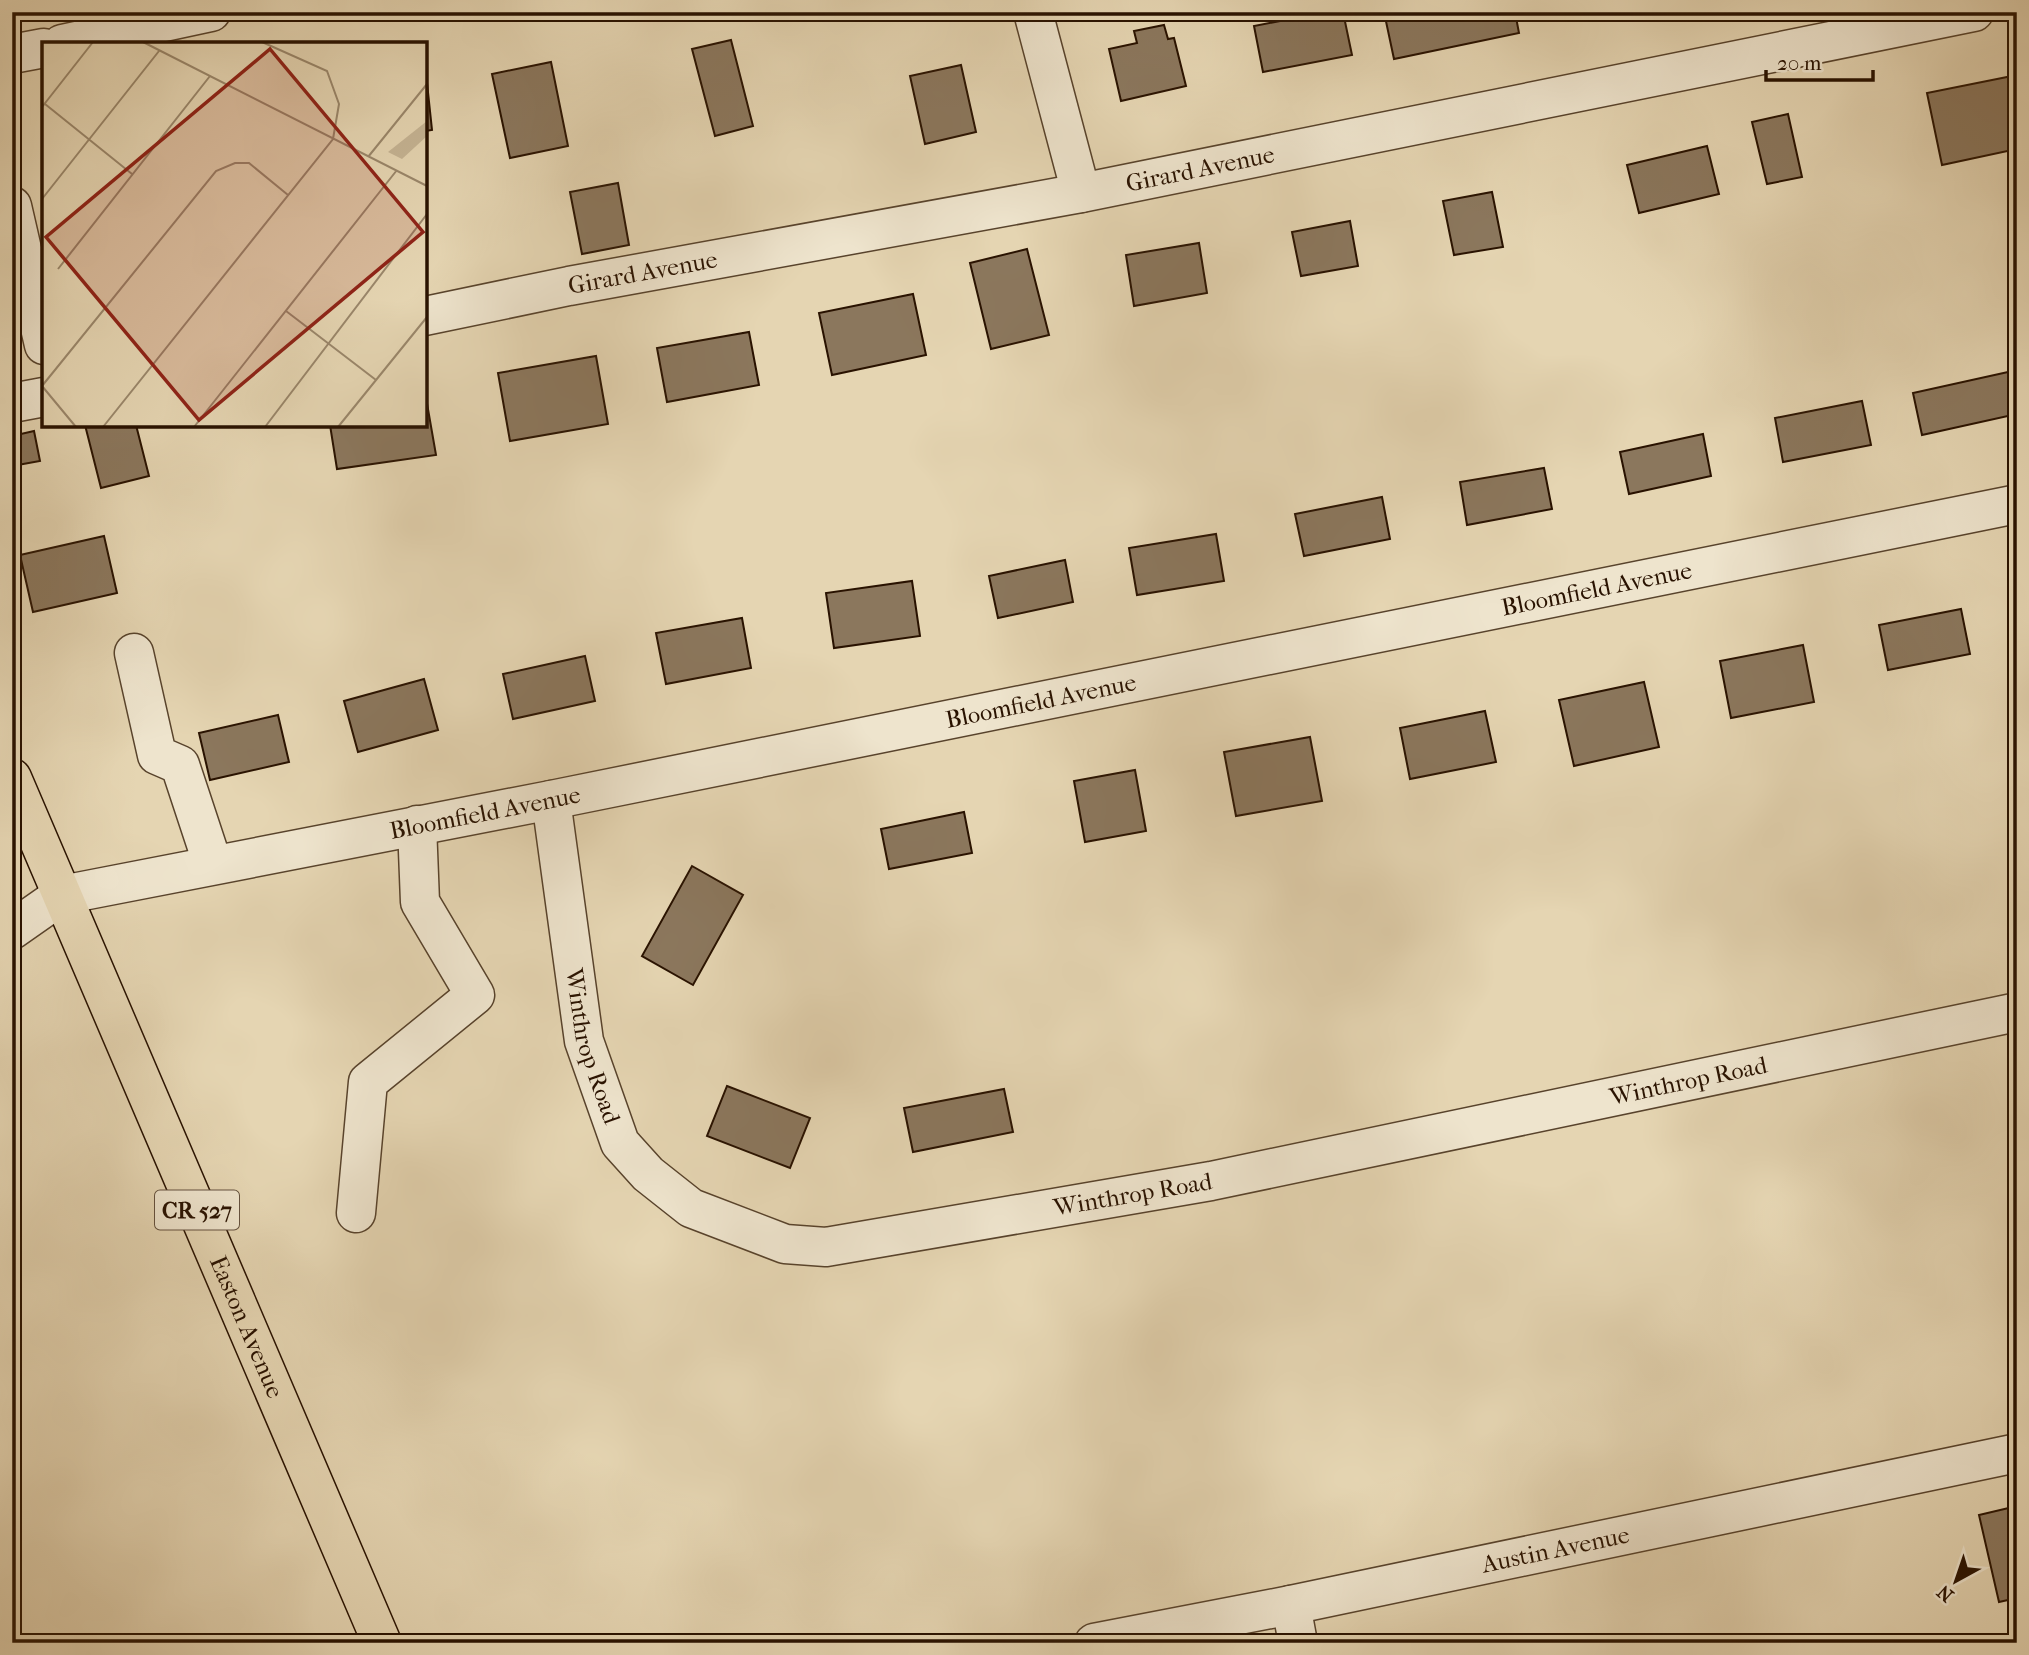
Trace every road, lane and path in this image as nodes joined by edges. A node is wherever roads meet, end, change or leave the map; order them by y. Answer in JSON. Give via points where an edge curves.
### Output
{"nodes":[{"id":1,"x":211,"y":12,"type":"edge"},
{"id":2,"x":1033,"y":12,"type":"edge"},
{"id":3,"x":1974,"y":12,"type":"edge"},
{"id":4,"x":71,"y":42,"type":"edge"},
{"id":5,"x":42,"y":48,"type":"edge"},
{"id":6,"x":12,"y":54,"type":"edge"},
{"id":7,"x":1081,"y":193,"type":"junction"},
{"id":8,"x":12,"y":206,"type":"edge"},
{"id":9,"x":427,"y":316,"type":"edge"},
{"id":10,"x":42,"y":336,"type":"edge"},
{"id":11,"x":42,"y":397,"type":"edge"},
{"id":12,"x":12,"y":403,"type":"edge"},
{"id":13,"x":2017,"y":504,"type":"edge"},
{"id":14,"x":134,"y":653,"type":"dead end"},
{"id":15,"x":12,"y":778,"type":"edge"},
{"id":16,"x":551,"y":800,"type":"junction"},
{"id":17,"x":417,"y":825,"type":"junction"},
{"id":18,"x":213,"y":865,"type":"junction"},
{"id":19,"x":62,"y":895,"type":"junction"},
{"id":20,"x":12,"y":930,"type":"edge"},
{"id":21,"x":2017,"y":1013,"type":"edge"},
{"id":22,"x":356,"y":1213,"type":"dead end"},
{"id":23,"x":2017,"y":1453,"type":"edge"},
{"id":24,"x":1291,"y":1605,"type":"junction"},
{"id":25,"x":382,"y":1643,"type":"edge"},
{"id":26,"x":1094,"y":1643,"type":"edge"},
{"id":27,"x":1298,"y":1643,"type":"edge"}],
"edges":[{"from":1,"to":4,"type":"street"},
{"from":2,"to":7,"type":"street"},
{"from":3,"to":7,"type":"street","name":"Girard Avenue"},
{"from":5,"to":6,"type":"street"},
{"from":7,"to":9,"type":"street","name":"Girard Avenue"},
{"from":8,"to":10,"type":"street"},
{"from":11,"to":12,"type":"street"},
{"from":13,"to":16,"type":"street","name":"Bloomfield Avenue"},
{"from":14,"to":18,"type":"street","via":[[158,755],[180,765]]},
{"from":15,"to":19,"type":"main road","name":"Easton Avenue","number":"CR 527"},
{"from":16,"to":17,"type":"street","name":"Bloomfield Avenue"},
{"from":16,"to":21,"type":"street","name":"Winthrop Road","via":[[584,1041],[620,1143],[648,1174],[691,1208],[785,1244],[826,1247],[1211,1181]]},
{"from":17,"to":18,"type":"street","name":"Bloomfield Avenue"},
{"from":17,"to":22,"type":"street","via":[[419,902],[475,995],[368,1082]]},
{"from":18,"to":19,"type":"street","name":"Bloomfield Avenue"},
{"from":19,"to":20,"type":"street"},
{"from":19,"to":25,"type":"main road","name":"Easton Avenue","number":"CR 527"},
{"from":23,"to":24,"type":"street","name":"Austin Avenue"},
{"from":24,"to":26,"type":"street","name":"Austin Avenue"},
{"from":24,"to":27,"type":"street"}]}
